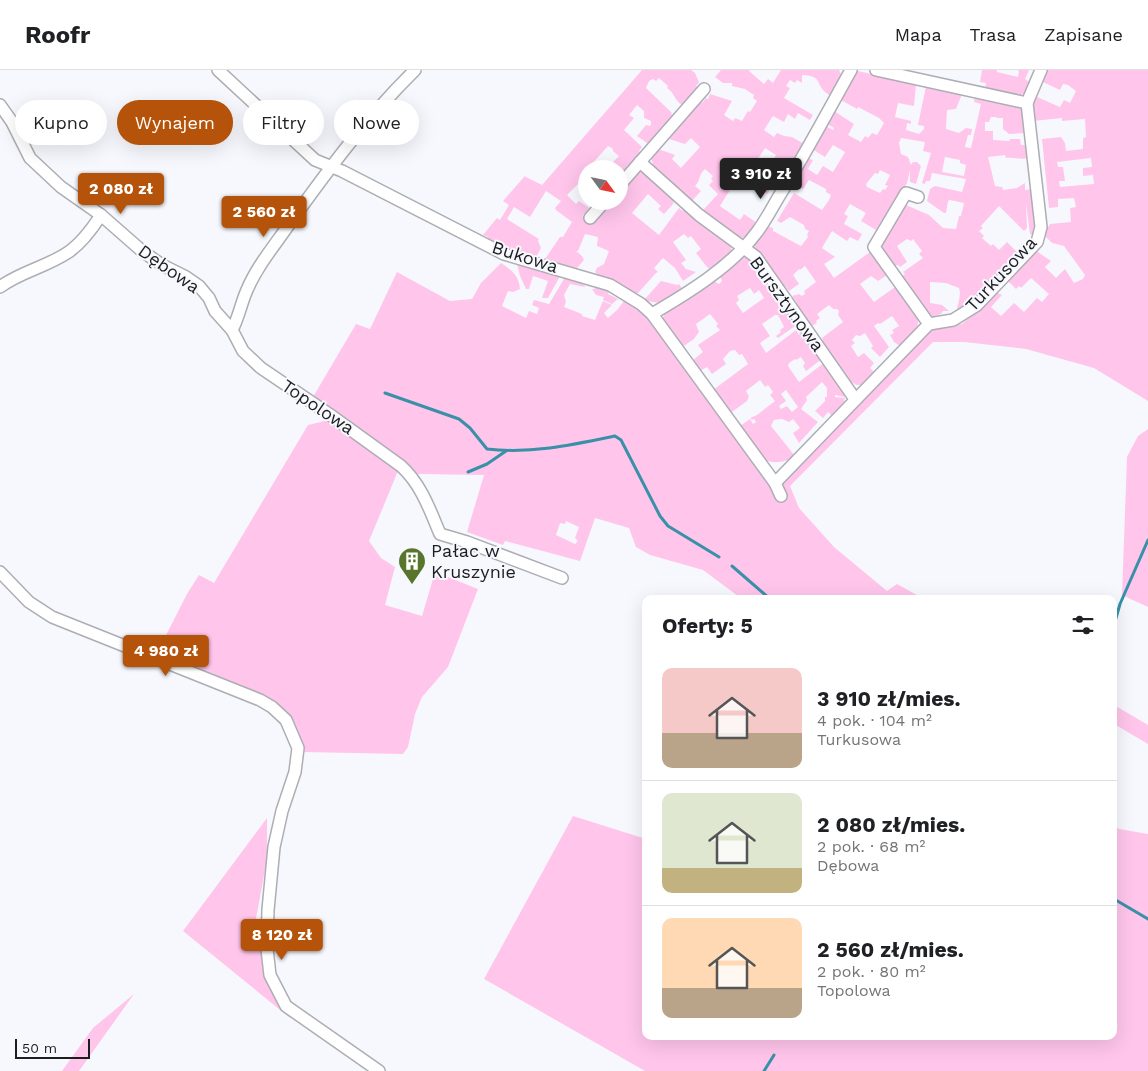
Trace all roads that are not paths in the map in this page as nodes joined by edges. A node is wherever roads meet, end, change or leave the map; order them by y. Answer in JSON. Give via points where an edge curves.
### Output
{"nodes":[{"id":1,"x":218,"y":70,"type":"edge"},
{"id":2,"x":415,"y":70,"type":"edge"},
{"id":3,"x":851,"y":70,"type":"edge"},
{"id":4,"x":876,"y":70,"type":"edge"},
{"id":5,"x":1041,"y":70,"type":"edge"},
{"id":6,"x":704,"y":89,"type":"dead end"},
{"id":7,"x":1027,"y":102,"type":"junction"},
{"id":8,"x":0,"y":105,"type":"edge"},
{"id":9,"x":316,"y":160,"type":"junction"},
{"id":10,"x":640,"y":162,"type":"junction"},
{"id":11,"x":332,"y":167,"type":"junction"},
{"id":12,"x":628,"y":176,"type":"edge"},
{"id":13,"x":310,"y":196,"type":"junction"},
{"id":14,"x":918,"y":197,"type":"dead end"},
{"id":15,"x":597,"y":210,"type":"edge"},
{"id":16,"x":101,"y":215,"type":"junction"},
{"id":17,"x":590,"y":218,"type":"dead end"},
{"id":18,"x":743,"y":247,"type":"junction"},
{"id":19,"x":0,"y":287,"type":"edge"},
{"id":20,"x":652,"y":314,"type":"junction"},
{"id":21,"x":929,"y":324,"type":"junction"},
{"id":22,"x":232,"y":330,"type":"junction"},
{"id":23,"x":855,"y":398,"type":"junction"},
{"id":24,"x":775,"y":483,"type":"junction"},
{"id":25,"x":781,"y":496,"type":"dead end"},
{"id":26,"x":0,"y":572,"type":"edge"},
{"id":27,"x":562,"y":578,"type":"dead end"},
{"id":28,"x":379,"y":1071,"type":"edge"}],
"edges":[{"from":1,"to":9,"type":"street","name":"Bukowa"},
{"from":2,"to":11,"type":"street"},
{"from":3,"to":18,"type":"street","via":[[757,233]]},
{"from":4,"to":7,"type":"street"},
{"from":5,"to":7,"type":"street"},
{"from":6,"to":10,"type":"street"},
{"from":7,"to":21,"type":"street","name":"Turkusowa","via":[[1041,227],[1037,242],[978,305],[953,320]]},
{"from":8,"to":16,"type":"street","name":"Dębowa","via":[[30,158],[61,187]]},
{"from":9,"to":11,"type":"street","name":"Bukowa"},
{"from":9,"to":13,"type":"street","via":[[318,178]]},
{"from":10,"to":12,"type":"street"},
{"from":10,"to":18,"type":"street","name":"Bursztynowa","via":[[699,215]]},
{"from":11,"to":13,"type":"street"},
{"from":11,"to":20,"type":"street","name":"Bukowa","via":[[504,254],[610,285]]},
{"from":13,"to":22,"type":"street","via":[[263,262],[247,290]]},
{"from":14,"to":21,"type":"street","via":[[906,193],[874,247]]},
{"from":15,"to":17,"type":"street"},
{"from":16,"to":19,"type":"street","via":[[66,254]]},
{"from":16,"to":22,"type":"street","name":"Dębowa","via":[[142,251],[198,286]]},
{"from":18,"to":20,"type":"street","via":[[691,291]]},
{"from":18,"to":23,"type":"street","name":"Bursztynowa","via":[[756,258]]},
{"from":20,"to":24,"type":"street","name":"Bukowa"},
{"from":21,"to":23,"type":"street"},
{"from":22,"to":27,"type":"street","name":"Topolowa","via":[[243,350],[261,368],[351,429],[411,475],[440,534]]},
{"from":23,"to":24,"type":"street"},
{"from":24,"to":25,"type":"street","name":"Bukowa"},
{"from":26,"to":28,"type":"street","via":[[29,602],[52,617],[260,700],[286,720],[298,748],[296,772],[274,847],[268,910],[270,975],[286,1006]]}]}
